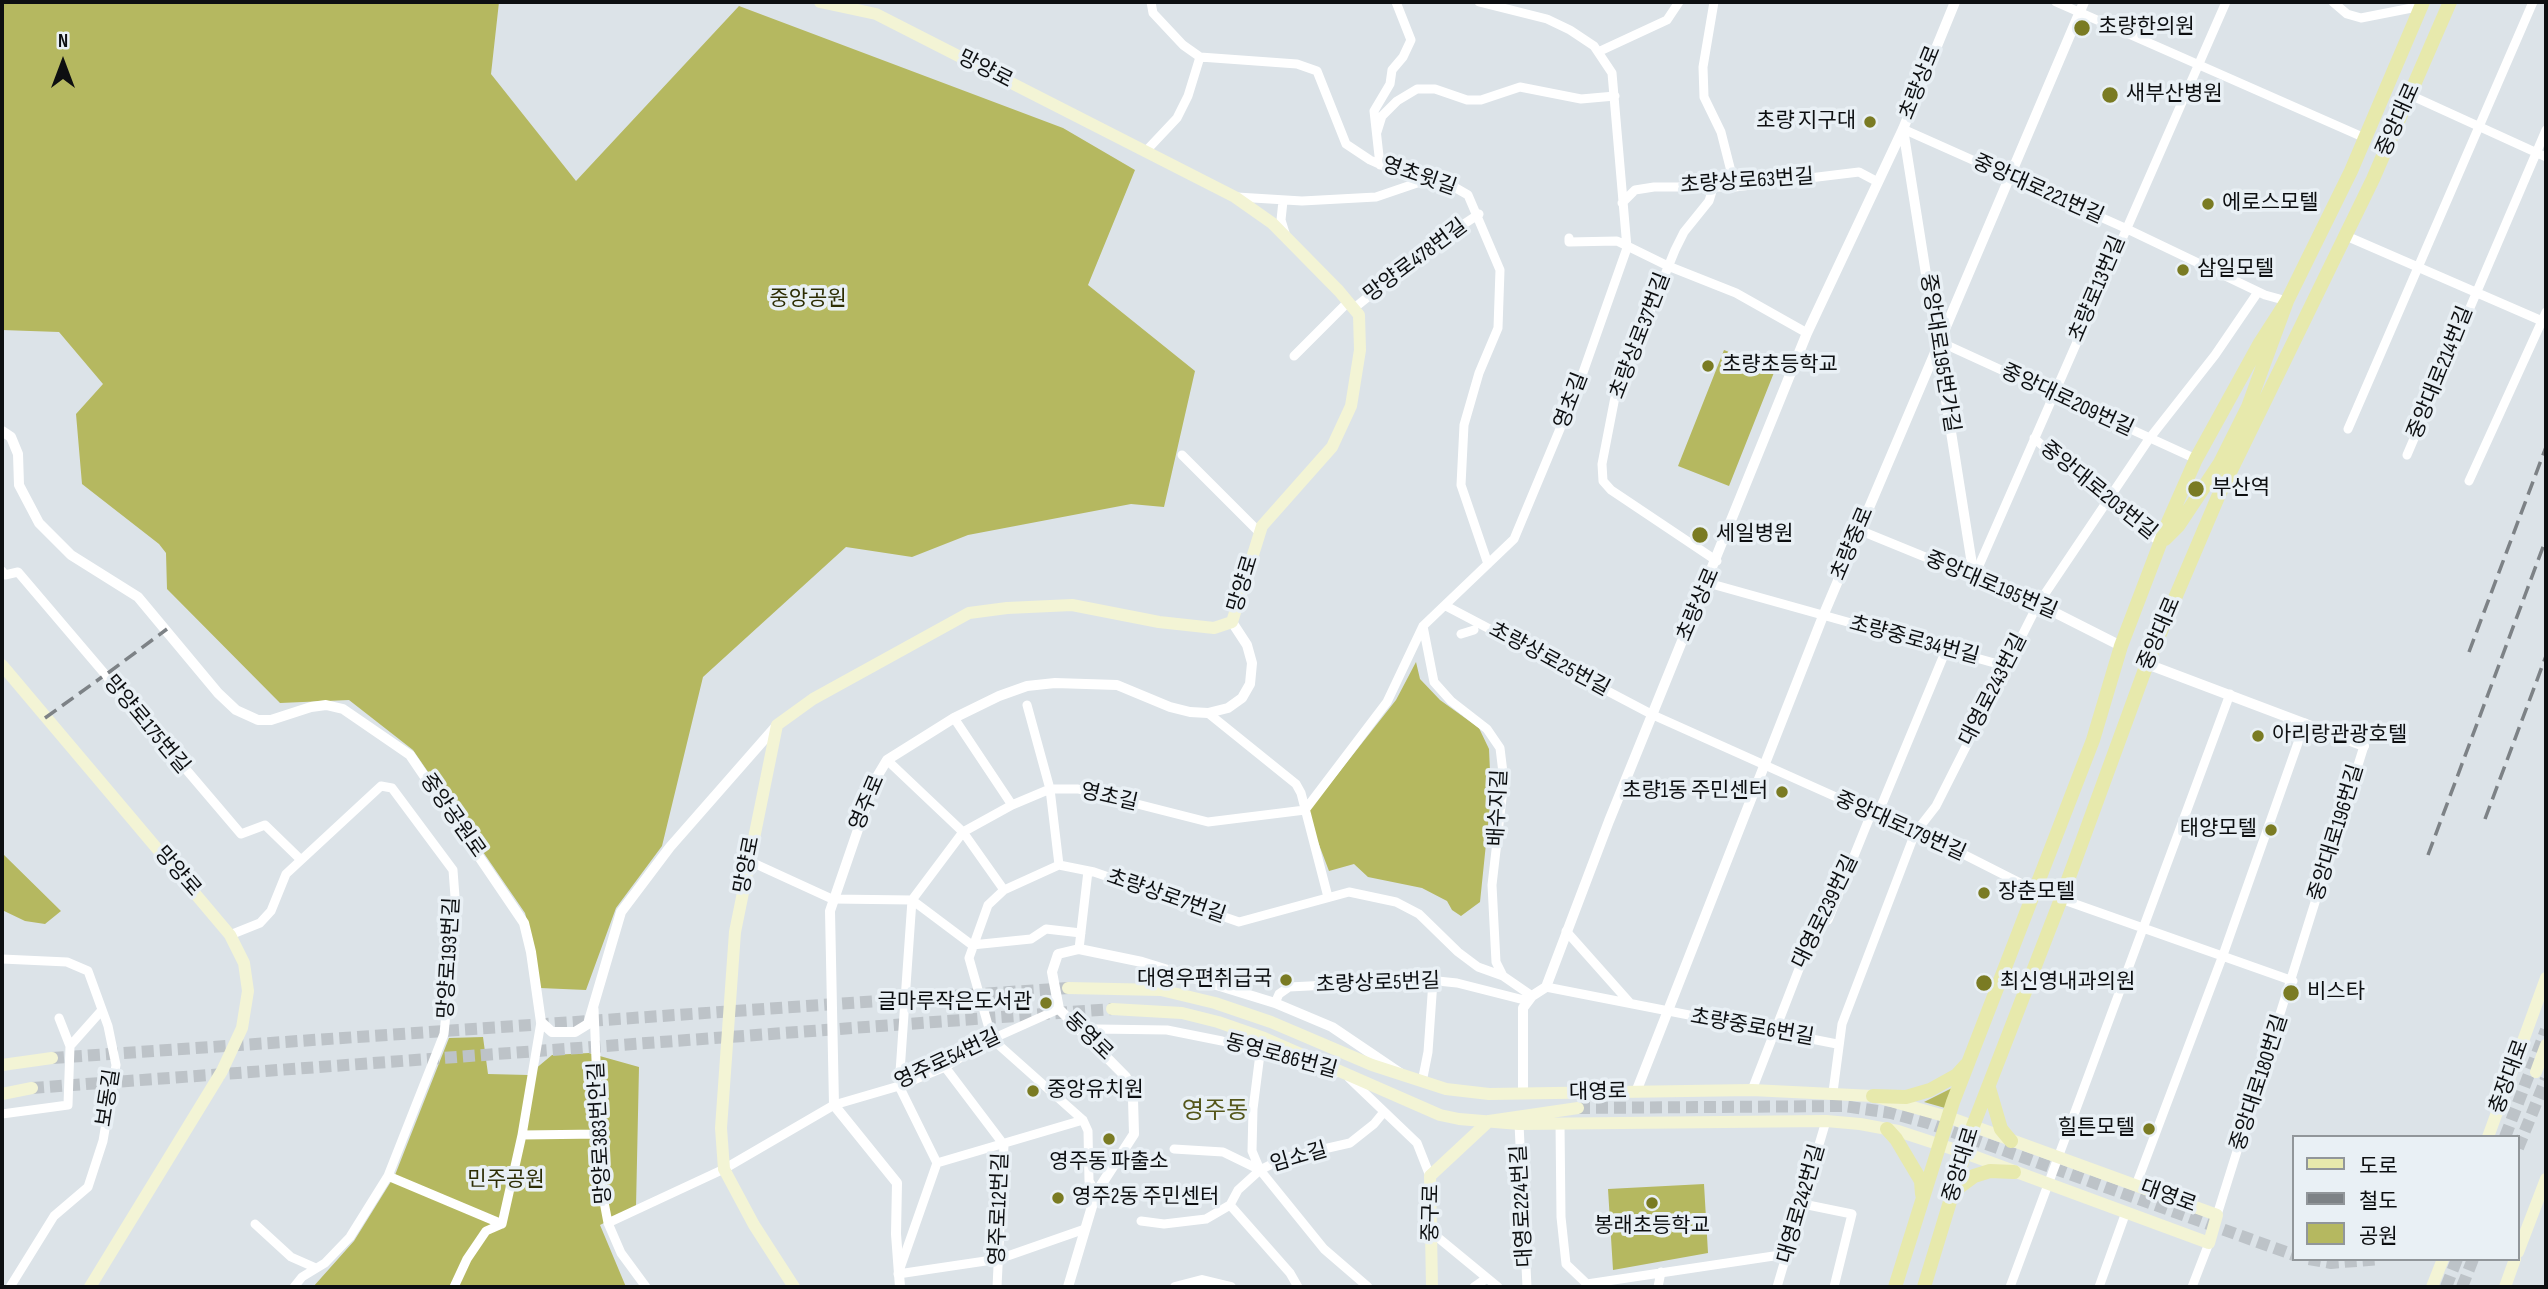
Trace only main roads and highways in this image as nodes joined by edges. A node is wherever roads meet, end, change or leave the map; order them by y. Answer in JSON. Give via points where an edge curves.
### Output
{"nodes":[{"id":1,"x":820,"y":2,"type":"edge"},
{"id":2,"x":2450,"y":2,"type":"edge"},
{"id":3,"x":2423,"y":4,"type":"edge"},
{"id":4,"x":2287,"y":301,"type":"junction"},
{"id":5,"x":2161,"y":543,"type":"junction"},
{"id":6,"x":2,"y":665,"type":"edge"},
{"id":7,"x":2546,"y":978,"type":"edge"},
{"id":8,"x":1069,"y":988,"type":"tunnel mouth"},
{"id":9,"x":1112,"y":1009,"type":"tunnel mouth"},
{"id":10,"x":2546,"y":1045,"type":"edge"},
{"id":11,"x":52,"y":1058,"type":"tunnel mouth"},
{"id":12,"x":1969,"y":1061,"type":"junction"},
{"id":13,"x":2,"y":1065,"type":"edge"},
{"id":14,"x":2536,"y":1072,"type":"dead end"},
{"id":15,"x":1989,"y":1085,"type":"junction"},
{"id":16,"x":32,"y":1088,"type":"tunnel mouth"},
{"id":17,"x":2,"y":1094,"type":"edge"},
{"id":18,"x":1489,"y":1094,"type":"junction"},
{"id":19,"x":1873,"y":1096,"type":"junction"},
{"id":20,"x":1948,"y":1117,"type":"junction"},
{"id":21,"x":1489,"y":1121,"type":"junction"},
{"id":22,"x":1973,"y":1126,"type":"junction"},
{"id":23,"x":1887,"y":1129,"type":"junction"},
{"id":24,"x":2489,"y":1135,"type":"edge"},
{"id":25,"x":2011,"y":1141,"type":"junction"},
{"id":26,"x":1939,"y":1145,"type":"junction"},
{"id":27,"x":1965,"y":1153,"type":"junction"},
{"id":28,"x":2014,"y":1172,"type":"junction"},
{"id":29,"x":2546,"y":1179,"type":"edge"},
{"id":30,"x":1954,"y":1191,"type":"junction"},
{"id":31,"x":1922,"y":1200,"type":"junction"},
{"id":32,"x":2520,"y":1247,"type":"edge"},
{"id":33,"x":2441,"y":1261,"type":"edge"},
{"id":34,"x":2514,"y":1261,"type":"edge"},
{"id":35,"x":789,"y":1283,"type":"edge"},
{"id":36,"x":90,"y":1287,"type":"edge"},
{"id":37,"x":1432,"y":1287,"type":"edge"},
{"id":38,"x":1895,"y":1287,"type":"edge"},
{"id":39,"x":1924,"y":1287,"type":"edge"},
{"id":40,"x":2432,"y":1287,"type":"edge"},
{"id":41,"x":2505,"y":1287,"type":"edge"}],
"edges":[{"from":1,"to":35,"type":"main road","name":"망양로","via":[[876,14],[1235,197],[1286,238],[1359,315],[1360,350],[1350,406],[1332,447],[1262,526],[1232,622],[1214,628],[1072,606],[968,613],[813,699],[778,725],[735,932],[721,1128],[724,1168]]},
{"from":2,"to":15,"type":"main road","name":"중앙대로","via":[[2218,498],[2147,664]]},
{"from":3,"to":4,"type":"main road","name":"중앙대로","via":[[2325,228]]},
{"from":4,"to":5,"type":"main road","name":"중앙대로","via":[[2196,459]]},
{"from":4,"to":5,"type":"main road","name":"중앙대로","via":[[2253,395],[2220,463],[2178,526]]},
{"from":5,"to":12,"type":"main road","name":"중앙대로","via":[[2121,646],[2093,740]]},
{"from":6,"to":36,"type":"main road","name":"망양로","via":[[230,936],[244,963],[248,991],[242,1028],[222,1071]]},
{"from":7,"to":24,"type":"main road","name":"충장대로"},
{"from":8,"to":18,"type":"main road","name":"대영로","via":[[1133,987],[1215,1003],[1405,1077]]},
{"from":9,"to":21,"type":"main road","name":"대영로","via":[[1158,1010],[1218,1022],[1440,1115]]},
{"from":10,"to":14,"type":"main road"},
{"from":11,"to":13,"type":"main road"},
{"from":12,"to":19,"type":"main road","via":[[1957,1075],[1930,1090],[1906,1097]]},
{"from":12,"to":20,"type":"main road","name":"중앙대로"},
{"from":15,"to":22,"type":"main road","name":"중앙대로"},
{"from":15,"to":25,"type":"main road","via":[[2001,1129]]},
{"from":16,"to":17,"type":"main road"},
{"from":18,"to":19,"type":"main road","name":"대영로","via":[[1752,1090]]},
{"from":18,"to":21,"type":"main road","via":[[1577,1108]]},
{"from":19,"to":20,"type":"main road","name":"대영로"},
{"from":20,"to":22,"type":"main road","name":"대영로"},
{"from":20,"to":26,"type":"main road","name":"중앙대로"},
{"from":21,"to":23,"type":"main road","name":"대영로","via":[[1826,1121]]},
{"from":21,"to":37,"type":"main road","name":"중구로","via":[[1430,1176]]},
{"from":22,"to":25,"type":"main road","name":"대영로"},
{"from":22,"to":27,"type":"main road","name":"중앙대로"},
{"from":23,"to":26,"type":"main road","name":"대영로"},
{"from":23,"to":31,"type":"main road","via":[[1921,1181]]},
{"from":25,"to":28,"type":"main road","name":"대영로","via":[[2217,1215],[2209,1242]]},
{"from":26,"to":27,"type":"main road","name":"대영로"},
{"from":26,"to":31,"type":"main road","name":"중앙대로"},
{"from":27,"to":28,"type":"main road","name":"대영로"},
{"from":27,"to":30,"type":"main road","name":"중앙대로"},
{"from":28,"to":30,"type":"main road","via":[[1974,1176]]},
{"from":29,"to":32,"type":"main road"},
{"from":30,"to":39,"type":"main road","name":"중앙대로"},
{"from":31,"to":38,"type":"main road","name":"중앙대로"},
{"from":33,"to":40,"type":"main road"},
{"from":34,"to":41,"type":"main road"}]}
